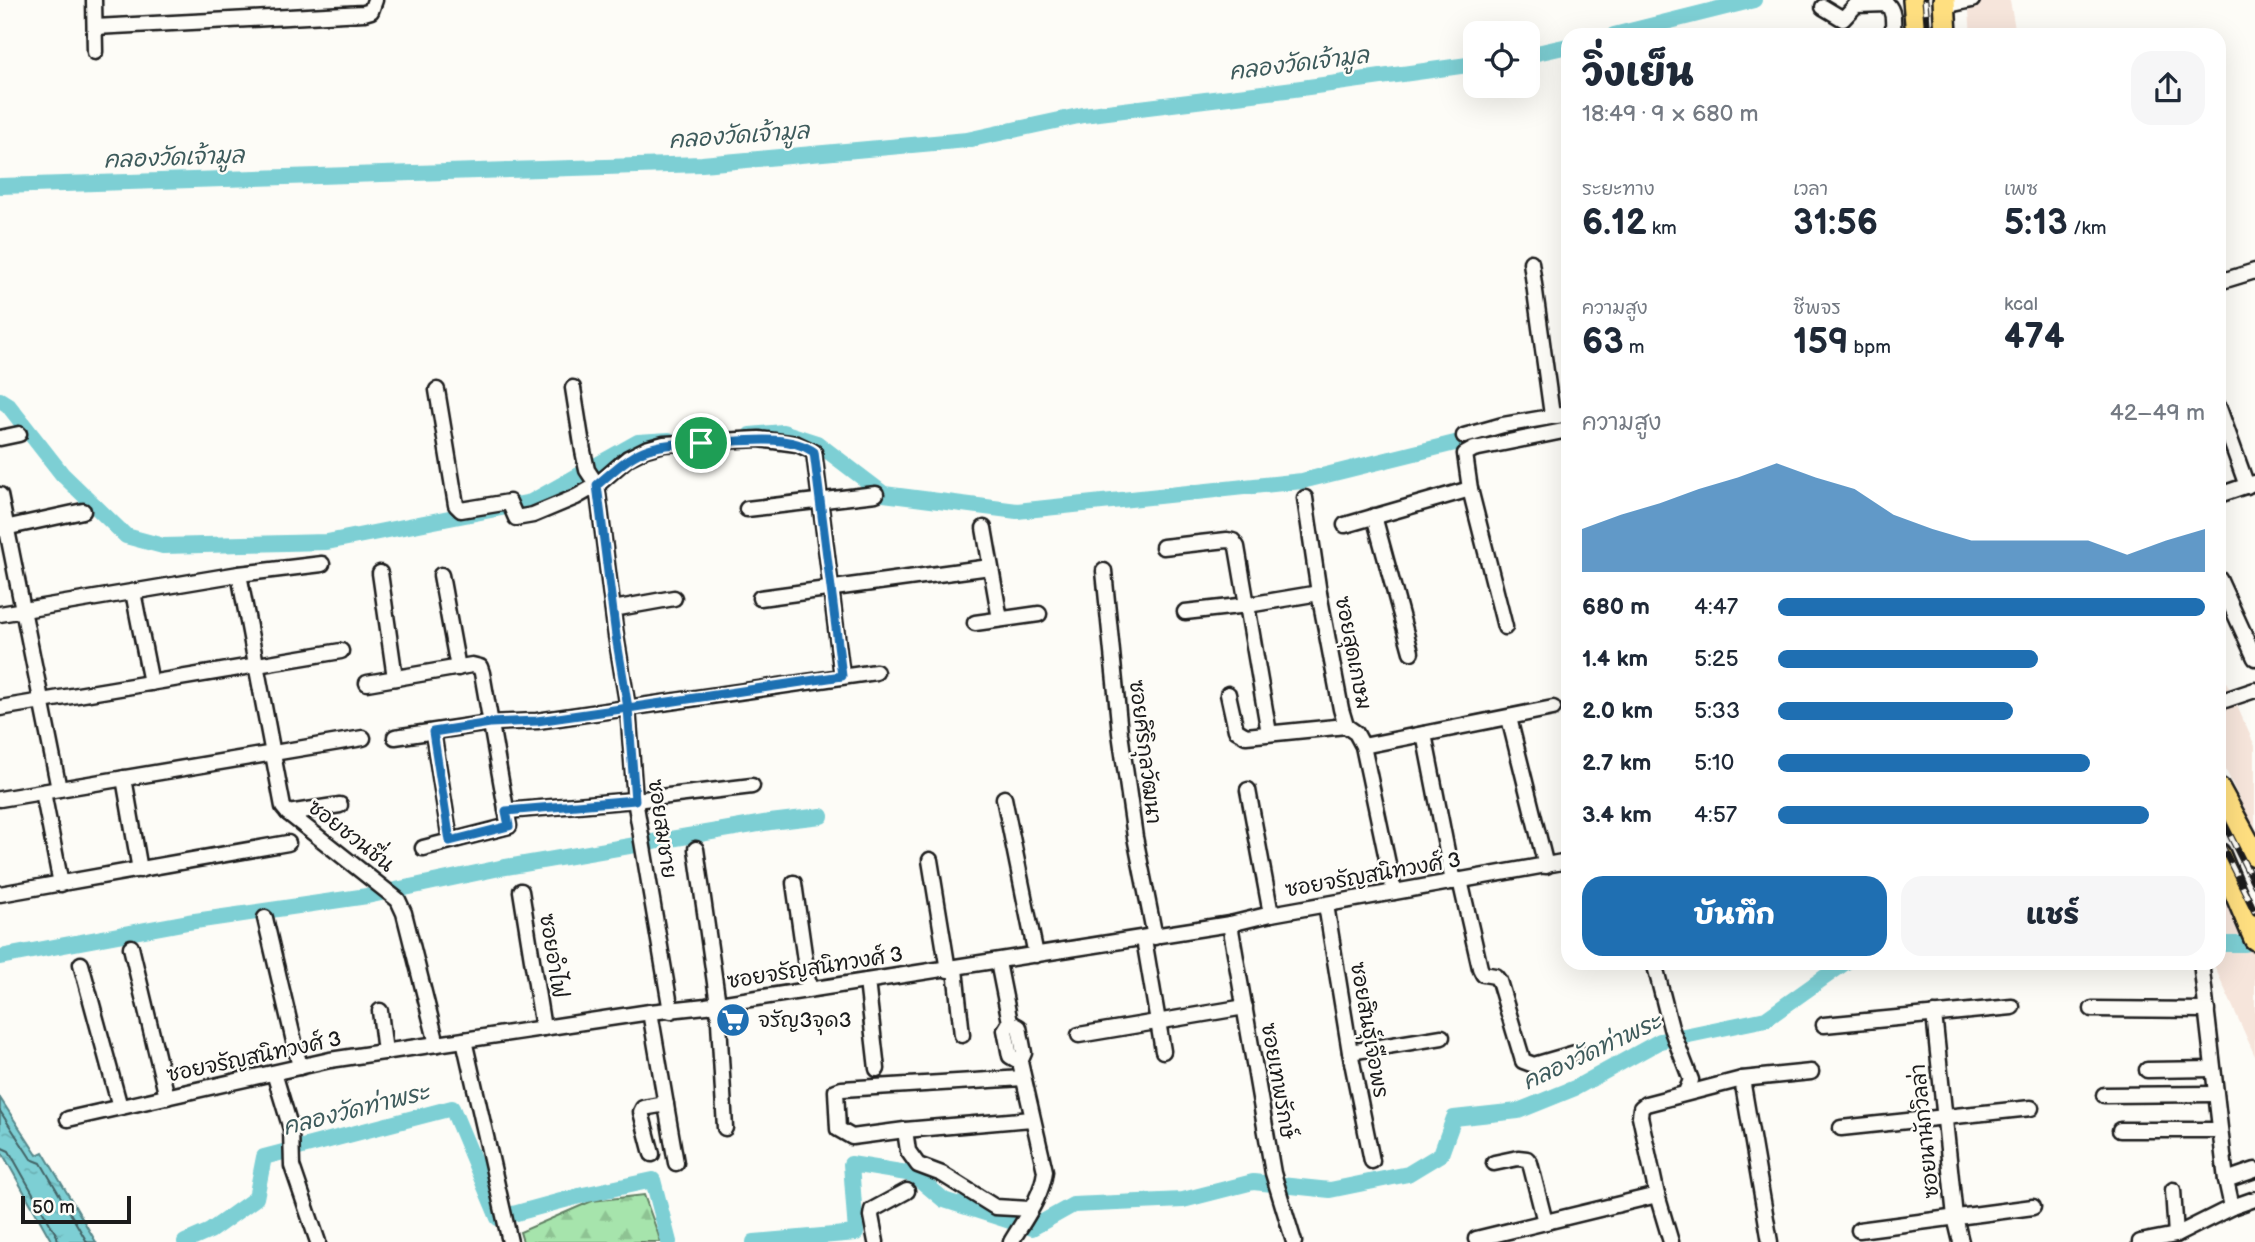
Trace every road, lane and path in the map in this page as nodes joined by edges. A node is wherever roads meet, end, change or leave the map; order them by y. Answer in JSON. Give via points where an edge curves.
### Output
{"nodes":[{"id":1,"x":94,"y":0,"type":"edge"},
{"id":2,"x":375,"y":0,"type":"edge"},
{"id":3,"x":1914,"y":0,"type":"edge"},
{"id":4,"x":1972,"y":0,"type":"edge"},
{"id":5,"x":1944,"y":3,"type":"edge"},
{"id":6,"x":1823,"y":7,"type":"dead end"},
{"id":7,"x":95,"y":27,"type":"junction"},
{"id":8,"x":1893,"y":28,"type":"edge"},
{"id":9,"x":1916,"y":28,"type":"edge"},
{"id":10,"x":1946,"y":28,"type":"edge"},
{"id":11,"x":95,"y":52,"type":"dead end"},
{"id":12,"x":1531,"y":261,"type":"dead end"},
{"id":13,"x":2255,"y":271,"type":"edge"},
{"id":14,"x":2226,"y":280,"type":"edge"},
{"id":15,"x":573,"y":387,"type":"dead end"},
{"id":16,"x":437,"y":390,"type":"dead end"},
{"id":17,"x":1561,"y":406,"type":"edge"},
{"id":18,"x":1561,"y":420,"type":"edge"},
{"id":19,"x":1561,"y":421,"type":"edge"},
{"id":20,"x":2226,"y":425,"type":"edge"},
{"id":21,"x":19,"y":434,"type":"dead end"},
{"id":22,"x":1464,"y":436,"type":"dead end"},
{"id":23,"x":0,"y":438,"type":"edge"},
{"id":24,"x":593,"y":479,"type":"junction"},
{"id":25,"x":2251,"y":485,"type":"edge"},
{"id":26,"x":1470,"y":489,"type":"junction"},
{"id":27,"x":2226,"y":493,"type":"edge"},
{"id":28,"x":876,"y":494,"type":"dead end"},
{"id":29,"x":0,"y":495,"type":"edge"},
{"id":30,"x":1305,"y":498,"type":"dead end"},
{"id":31,"x":821,"y":501,"type":"junction"},
{"id":32,"x":747,"y":509,"type":"dead end"},
{"id":33,"x":83,"y":511,"type":"dead end"},
{"id":34,"x":1374,"y":516,"type":"junction"},
{"id":35,"x":1345,"y":525,"type":"dead end"},
{"id":36,"x":3,"y":528,"type":"edge"},
{"id":37,"x":984,"y":528,"type":"dead end"},
{"id":38,"x":1163,"y":547,"type":"dead end"},
{"id":39,"x":322,"y":564,"type":"dead end"},
{"id":40,"x":990,"y":567,"type":"junction"},
{"id":41,"x":1104,"y":571,"type":"dead end"},
{"id":42,"x":380,"y":573,"type":"dead end"},
{"id":43,"x":239,"y":574,"type":"junction"},
{"id":44,"x":441,"y":575,"type":"dead end"},
{"id":45,"x":831,"y":589,"type":"junction"},
{"id":46,"x":133,"y":592,"type":"junction"},
{"id":47,"x":1319,"y":593,"type":"junction"},
{"id":48,"x":2226,"y":595,"type":"edge"},
{"id":49,"x":674,"y":598,"type":"dead end"},
{"id":50,"x":760,"y":598,"type":"dead end"},
{"id":51,"x":1248,"y":605,"type":"junction"},
{"id":52,"x":613,"y":609,"type":"junction"},
{"id":53,"x":22,"y":611,"type":"junction"},
{"id":54,"x":1185,"y":612,"type":"dead end"},
{"id":55,"x":0,"y":614,"type":"edge"},
{"id":56,"x":1039,"y":614,"type":"dead end"},
{"id":57,"x":1000,"y":619,"type":"junction"},
{"id":58,"x":975,"y":623,"type":"dead end"},
{"id":59,"x":1505,"y":627,"type":"dead end"},
{"id":60,"x":341,"y":651,"type":"dead end"},
{"id":61,"x":1411,"y":652,"type":"dead end"},
{"id":62,"x":2255,"y":659,"type":"edge"},
{"id":63,"x":256,"y":664,"type":"junction"},
{"id":64,"x":458,"y":668,"type":"junction"},
{"id":65,"x":876,"y":672,"type":"dead end"},
{"id":66,"x":842,"y":676,"type":"junction"},
{"id":67,"x":395,"y":678,"type":"junction"},
{"id":68,"x":151,"y":683,"type":"junction"},
{"id":69,"x":366,"y":683,"type":"dead end"},
{"id":70,"x":2255,"y":690,"type":"edge"},
{"id":71,"x":1228,"y":694,"type":"dead end"},
{"id":72,"x":2226,"y":700,"type":"edge"},
{"id":73,"x":43,"y":702,"type":"junction"},
{"id":74,"x":0,"y":708,"type":"edge"},
{"id":75,"x":628,"y":708,"type":"junction"},
{"id":76,"x":1553,"y":708,"type":"dead end"},
{"id":77,"x":1509,"y":718,"type":"junction"},
{"id":78,"x":490,"y":723,"type":"junction"},
{"id":79,"x":1346,"y":726,"type":"junction"},
{"id":80,"x":433,"y":732,"type":"junction"},
{"id":81,"x":1269,"y":733,"type":"junction"},
{"id":82,"x":1423,"y":734,"type":"junction"},
{"id":83,"x":395,"y":737,"type":"dead end"},
{"id":84,"x":363,"y":738,"type":"dead end"},
{"id":85,"x":1363,"y":746,"type":"junction"},
{"id":86,"x":273,"y":753,"type":"junction"},
{"id":87,"x":124,"y":778,"type":"junction"},
{"id":88,"x":752,"y":786,"type":"dead end"},
{"id":89,"x":59,"y":789,"type":"junction"},
{"id":90,"x":1248,"y":790,"type":"dead end"},
{"id":91,"x":43,"y":792,"type":"junction"},
{"id":92,"x":0,"y":799,"type":"edge"},
{"id":93,"x":1004,"y":799,"type":"dead end"},
{"id":94,"x":635,"y":800,"type":"junction"},
{"id":95,"x":2226,"y":802,"type":"edge"},
{"id":96,"x":340,"y":805,"type":"dead end"},
{"id":97,"x":506,"y":811,"type":"junction"},
{"id":98,"x":288,"y":813,"type":"junction"},
{"id":99,"x":2235,"y":818,"type":"junction"},
{"id":100,"x":450,"y":841,"type":"junction"},
{"id":101,"x":288,"y":843,"type":"dead end"},
{"id":102,"x":424,"y":848,"type":"dead end"},
{"id":103,"x":696,"y":849,"type":"dead end"},
{"id":104,"x":2255,"y":855,"type":"edge"},
{"id":105,"x":930,"y":860,"type":"dead end"},
{"id":106,"x":1561,"y":863,"type":"edge"},
{"id":107,"x":2226,"y":865,"type":"edge"},
{"id":108,"x":1546,"y":866,"type":"junction"},
{"id":109,"x":2255,"y":867,"type":"edge"},
{"id":110,"x":140,"y":870,"type":"junction"},
{"id":111,"x":2226,"y":870,"type":"edge"},
{"id":112,"x":1456,"y":881,"type":"junction"},
{"id":113,"x":794,"y":883,"type":"dead end"},
{"id":114,"x":61,"y":884,"type":"junction"},
{"id":115,"x":521,"y":891,"type":"dead end"},
{"id":116,"x":1394,"y":892,"type":"junction"},
{"id":117,"x":0,"y":894,"type":"edge"},
{"id":118,"x":1326,"y":905,"type":"junction"},
{"id":119,"x":1270,"y":914,"type":"junction"},
{"id":120,"x":2255,"y":916,"type":"edge"},
{"id":121,"x":265,"y":918,"type":"dead end"},
{"id":122,"x":1230,"y":925,"type":"junction"},
{"id":123,"x":1149,"y":938,"type":"junction"},
{"id":124,"x":2255,"y":939,"type":"edge"},
{"id":125,"x":131,"y":947,"type":"dead end"},
{"id":126,"x":1036,"y":955,"type":"junction"},
{"id":127,"x":998,"y":962,"type":"junction"},
{"id":128,"x":81,"y":964,"type":"dead end"},
{"id":129,"x":952,"y":969,"type":"junction"},
{"id":130,"x":1656,"y":970,"type":"edge"},
{"id":131,"x":2202,"y":970,"type":"edge"},
{"id":132,"x":867,"y":981,"type":"junction"},
{"id":133,"x":809,"y":989,"type":"junction"},
{"id":134,"x":718,"y":1004,"type":"junction"},
{"id":135,"x":1245,"y":1007,"type":"junction"},
{"id":136,"x":2012,"y":1007,"type":"dead end"},
{"id":137,"x":2092,"y":1009,"type":"dead end"},
{"id":138,"x":2207,"y":1010,"type":"junction"},
{"id":139,"x":380,"y":1011,"type":"dead end"},
{"id":140,"x":670,"y":1011,"type":"junction"},
{"id":141,"x":650,"y":1012,"type":"junction"},
{"id":142,"x":1934,"y":1014,"type":"junction"},
{"id":143,"x":1158,"y":1022,"type":"junction"},
{"id":144,"x":1824,"y":1025,"type":"dead end"},
{"id":145,"x":543,"y":1028,"type":"junction"},
{"id":146,"x":962,"y":1035,"type":"dead end"},
{"id":147,"x":1079,"y":1035,"type":"dead end"},
{"id":148,"x":1442,"y":1037,"type":"dead end"},
{"id":149,"x":464,"y":1040,"type":"junction"},
{"id":150,"x":437,"y":1044,"type":"junction"},
{"id":151,"x":1163,"y":1051,"type":"dead end"},
{"id":152,"x":384,"y":1052,"type":"junction"},
{"id":153,"x":1350,"y":1052,"type":"junction"},
{"id":154,"x":1579,"y":1052,"type":"dead end"},
{"id":155,"x":300,"y":1067,"type":"junction"},
{"id":156,"x":877,"y":1069,"type":"dead end"},
{"id":157,"x":2213,"y":1069,"type":"junction"},
{"id":158,"x":2147,"y":1070,"type":"dead end"},
{"id":159,"x":1811,"y":1072,"type":"dead end"},
{"id":160,"x":274,"y":1073,"type":"junction"},
{"id":161,"x":1023,"y":1078,"type":"junction"},
{"id":162,"x":1742,"y":1079,"type":"junction"},
{"id":163,"x":1686,"y":1092,"type":"junction"},
{"id":164,"x":2216,"y":1094,"type":"junction"},
{"id":165,"x":2104,"y":1095,"type":"dead end"},
{"id":166,"x":167,"y":1097,"type":"junction"},
{"id":167,"x":666,"y":1104,"type":"junction"},
{"id":168,"x":120,"y":1107,"type":"junction"},
{"id":169,"x":2031,"y":1108,"type":"dead end"},
{"id":170,"x":1945,"y":1118,"type":"junction"},
{"id":171,"x":68,"y":1119,"type":"dead end"},
{"id":172,"x":1032,"y":1119,"type":"junction"},
{"id":173,"x":725,"y":1128,"type":"dead end"},
{"id":174,"x":1841,"y":1128,"type":"dead end"},
{"id":175,"x":905,"y":1130,"type":"junction"},
{"id":176,"x":2120,"y":1130,"type":"dead end"},
{"id":177,"x":2220,"y":1130,"type":"junction"},
{"id":178,"x":652,"y":1154,"type":"dead end"},
{"id":179,"x":1372,"y":1161,"type":"dead end"},
{"id":180,"x":676,"y":1163,"type":"dead end"},
{"id":181,"x":1494,"y":1163,"type":"dead end"},
{"id":182,"x":2255,"y":1170,"type":"edge"},
{"id":183,"x":2226,"y":1180,"type":"junction"},
{"id":184,"x":2173,"y":1190,"type":"dead end"},
{"id":185,"x":907,"y":1191,"type":"dead end"},
{"id":186,"x":1657,"y":1195,"type":"junction"},
{"id":187,"x":2255,"y":1199,"type":"edge"},
{"id":188,"x":2033,"y":1207,"type":"dead end"},
{"id":189,"x":2232,"y":1207,"type":"junction"},
{"id":190,"x":1028,"y":1213,"type":"junction"},
{"id":191,"x":1955,"y":1217,"type":"junction"},
{"id":192,"x":1545,"y":1222,"type":"junction"},
{"id":193,"x":1859,"y":1230,"type":"dead end"},
{"id":194,"x":508,"y":1235,"type":"edge"},
{"id":195,"x":2176,"y":1235,"type":"junction"},
{"id":196,"x":1013,"y":1239,"type":"edge"},
{"id":197,"x":1476,"y":1239,"type":"dead end"},
{"id":198,"x":318,"y":1242,"type":"edge"},
{"id":199,"x":876,"y":1242,"type":"edge"},
{"id":200,"x":1294,"y":1242,"type":"edge"},
{"id":201,"x":1671,"y":1242,"type":"edge"},
{"id":202,"x":1770,"y":1242,"type":"edge"},
{"id":203,"x":1961,"y":1242,"type":"edge"},
{"id":204,"x":2140,"y":1242,"type":"edge"}],
"edges":[{"from":1,"to":7,"type":"street"},
{"from":2,"to":7,"type":"street","via":[[371,11],[364,13]]},
{"from":3,"to":9,"type":"main road"},
{"from":4,"to":5,"type":"street"},
{"from":5,"to":10,"type":"main road"},
{"from":6,"to":8,"type":"street","via":[[1843,19],[1856,5],[1887,4]]},
{"from":7,"to":11,"type":"street"},
{"from":12,"to":17,"type":"street"},
{"from":13,"to":14,"type":"street"},
{"from":15,"to":24,"type":"street","name":"ซอยสมชาย","via":[[583,451]]},
{"from":16,"to":24,"type":"street","via":[[456,505],[461,510],[509,502],[519,519],[576,497]]},
{"from":18,"to":22,"type":"street"},
{"from":19,"to":26,"type":"street","via":[[1465,454]]},
{"from":20,"to":25,"type":"street"},
{"from":21,"to":23,"type":"street"},
{"from":24,"to":31,"type":"street","via":[[664,443],[759,439],[797,444],[814,452]]},
{"from":24,"to":52,"type":"street","name":"ซอยสมชาย"},
{"from":25,"to":27,"type":"street"},
{"from":26,"to":34,"type":"street"},
{"from":26,"to":59,"type":"street"},
{"from":28,"to":31,"type":"street"},
{"from":29,"to":36,"type":"street"},
{"from":30,"to":47,"type":"street","name":"ซอยสุดเกษม"},
{"from":31,"to":32,"type":"street"},
{"from":31,"to":45,"type":"street"},
{"from":33,"to":36,"type":"street"},
{"from":34,"to":35,"type":"street"},
{"from":34,"to":61,"type":"street"},
{"from":36,"to":53,"type":"street"},
{"from":37,"to":40,"type":"street"},
{"from":38,"to":51,"type":"street","via":[[1233,541]]},
{"from":39,"to":43,"type":"street"},
{"from":40,"to":45,"type":"street"},
{"from":40,"to":57,"type":"street"},
{"from":41,"to":123,"type":"street","name":"ซอยศิริกุลวัฒนา"},
{"from":42,"to":67,"type":"street"},
{"from":43,"to":46,"type":"street"},
{"from":43,"to":63,"type":"street","name":"ซอยชวนชื่น"},
{"from":44,"to":64,"type":"street"},
{"from":45,"to":50,"type":"street"},
{"from":45,"to":66,"type":"street"},
{"from":46,"to":53,"type":"street"},
{"from":46,"to":68,"type":"street"},
{"from":47,"to":51,"type":"street"},
{"from":47,"to":79,"type":"street","name":"ซอยสุดเกษม"},
{"from":48,"to":62,"type":"street"},
{"from":49,"to":52,"type":"street"},
{"from":51,"to":54,"type":"street"},
{"from":51,"to":81,"type":"street"},
{"from":52,"to":75,"type":"street","name":"ซอยสมชาย"},
{"from":53,"to":55,"type":"street"},
{"from":53,"to":73,"type":"street"},
{"from":56,"to":57,"type":"street"},
{"from":57,"to":58,"type":"street"},
{"from":60,"to":63,"type":"street"},
{"from":63,"to":68,"type":"street"},
{"from":63,"to":86,"type":"street","name":"ซอยชวนชื่น"},
{"from":64,"to":67,"type":"street"},
{"from":64,"to":78,"type":"street","via":[[480,667]]},
{"from":65,"to":66,"type":"street"},
{"from":66,"to":75,"type":"street"},
{"from":67,"to":69,"type":"street"},
{"from":68,"to":73,"type":"street"},
{"from":70,"to":72,"type":"street"},
{"from":71,"to":81,"type":"street","via":[[1239,734]]},
{"from":73,"to":74,"type":"street"},
{"from":73,"to":89,"type":"street"},
{"from":75,"to":78,"type":"street"},
{"from":75,"to":94,"type":"street","name":"ซอยสมชาย"},
{"from":76,"to":77,"type":"street"},
{"from":77,"to":82,"type":"street"},
{"from":77,"to":108,"type":"street"},
{"from":78,"to":80,"type":"street"},
{"from":78,"to":97,"type":"street"},
{"from":79,"to":81,"type":"street"},
{"from":79,"to":85,"type":"street","name":"ซอยสุดเกษม"},
{"from":80,"to":83,"type":"street"},
{"from":80,"to":100,"type":"street"},
{"from":82,"to":85,"type":"street"},
{"from":82,"to":112,"type":"street"},
{"from":84,"to":86,"type":"street"},
{"from":85,"to":116,"type":"street","name":"ซอยสุดเกษม"},
{"from":86,"to":87,"type":"street"},
{"from":86,"to":98,"type":"street","name":"ซอยชวนชื่น","via":[[280,798]]},
{"from":87,"to":89,"type":"street"},
{"from":87,"to":110,"type":"street"},
{"from":88,"to":94,"type":"street"},
{"from":89,"to":91,"type":"street"},
{"from":90,"to":119,"type":"street"},
{"from":91,"to":92,"type":"street"},
{"from":91,"to":114,"type":"street"},
{"from":93,"to":126,"type":"street"},
{"from":94,"to":97,"type":"street"},
{"from":94,"to":140,"type":"street","name":"ซอยสมชาย"},
{"from":95,"to":99,"type":"main road"},
{"from":96,"to":98,"type":"street"},
{"from":97,"to":100,"type":"street","via":[[509,826]]},
{"from":98,"to":150,"type":"street","name":"ซอยชวนชื่น","via":[[398,900]]},
{"from":99,"to":104,"type":"main road"},
{"from":99,"to":109,"type":"main road"},
{"from":100,"to":102,"type":"street"},
{"from":101,"to":110,"type":"street"},
{"from":103,"to":134,"type":"street"},
{"from":105,"to":129,"type":"street"},
{"from":106,"to":108,"type":"street","name":"ซอยจรัญสนิทวงศ์ 3"},
{"from":107,"to":120,"type":"main road"},
{"from":108,"to":112,"type":"street","name":"ซอยจรัญสนิทวงศ์ 3"},
{"from":110,"to":114,"type":"street"},
{"from":111,"to":124,"type":"main road"},
{"from":112,"to":116,"type":"street","name":"ซอยจรัญสนิทวงศ์ 3"},
{"from":112,"to":154,"type":"street","via":[[1480,968],[1499,981],[1523,1061],[1534,1065]]},
{"from":113,"to":133,"type":"street"},
{"from":114,"to":117,"type":"street"},
{"from":115,"to":145,"type":"street","name":"ซอยอำไฟ"},
{"from":116,"to":118,"type":"street","name":"ซอยจรัญสนิทวงศ์ 3"},
{"from":118,"to":119,"type":"street","name":"ซอยจรัญสนิทวงศ์ 3"},
{"from":118,"to":153,"type":"street","name":"ซอยสินธุ์เจือพร"},
{"from":119,"to":122,"type":"street","name":"ซอยจรัญสนิทวงศ์ 3"},
{"from":121,"to":155,"type":"street"},
{"from":122,"to":123,"type":"street","name":"ซอยจรัญสนิทวงศ์ 3"},
{"from":122,"to":135,"type":"street","name":"ซอยเทพรักษ์"},
{"from":123,"to":126,"type":"street","name":"ซอยจรัญสนิทวงศ์ 3"},
{"from":123,"to":143,"type":"street","name":"ซอยศิริกุลวัฒนา"},
{"from":125,"to":166,"type":"street"},
{"from":126,"to":127,"type":"street","name":"ซอยจรัญสนิทวงศ์ 3"},
{"from":127,"to":129,"type":"street","name":"ซอยจรัญสนิทวงศ์ 3"},
{"from":127,"to":161,"type":"street","via":[[1010,1023],[1005,1030],[1010,1056],[1020,1062]]},
{"from":128,"to":168,"type":"street"},
{"from":129,"to":132,"type":"street","name":"ซอยจรัญสนิทวงศ์ 3"},
{"from":129,"to":146,"type":"street"},
{"from":130,"to":163,"type":"street","via":[[1690,1080]]},
{"from":131,"to":138,"type":"street"},
{"from":132,"to":133,"type":"street","name":"ซอยจรัญสนิทวงศ์ 3"},
{"from":132,"to":156,"type":"street"},
{"from":133,"to":134,"type":"street","name":"ซอยจรัญสนิทวงศ์ 3"},
{"from":134,"to":140,"type":"street","name":"ซอยจรัญสนิทวงศ์ 3"},
{"from":134,"to":173,"type":"street"},
{"from":135,"to":143,"type":"street"},
{"from":135,"to":200,"type":"street","name":"ซอยเทพรักษ์","via":[[1273,1173]]},
{"from":136,"to":142,"type":"street"},
{"from":137,"to":138,"type":"street"},
{"from":138,"to":157,"type":"street"},
{"from":139,"to":152,"type":"street"},
{"from":140,"to":141,"type":"street","name":"ซอยจรัญสนิทวงศ์ 3"},
{"from":141,"to":145,"type":"street","name":"ซอยจรัญสนิทวงศ์ 3"},
{"from":141,"to":167,"type":"street"},
{"from":142,"to":144,"type":"street"},
{"from":142,"to":170,"type":"street","name":"ซอยนานักวิลล่า"},
{"from":143,"to":147,"type":"street"},
{"from":143,"to":151,"type":"street","name":"ซอยศิริกุลวัฒนา"},
{"from":145,"to":149,"type":"street","name":"ซอยจรัญสนิทวงศ์ 3"},
{"from":148,"to":153,"type":"street"},
{"from":149,"to":150,"type":"street","name":"ซอยจรัญสนิทวงศ์ 3"},
{"from":149,"to":194,"type":"street"},
{"from":150,"to":152,"type":"street","name":"ซอยจรัญสนิทวงศ์ 3"},
{"from":152,"to":155,"type":"street","name":"ซอยจรัญสนิทวงศ์ 3"},
{"from":153,"to":179,"type":"street","name":"ซอยสินธุ์เจือพร"},
{"from":155,"to":160,"type":"street","name":"ซอยจรัญสนิทวงศ์ 3"},
{"from":157,"to":158,"type":"street"},
{"from":157,"to":164,"type":"street"},
{"from":159,"to":162,"type":"street"},
{"from":160,"to":166,"type":"street","name":"ซอยจรัญสนิทวงศ์ 3"},
{"from":160,"to":198,"type":"street"},
{"from":161,"to":172,"type":"street"},
{"from":161,"to":175,"type":"street","via":[[836,1091],[838,1129],[852,1137]]},
{"from":162,"to":163,"type":"street"},
{"from":162,"to":202,"type":"street"},
{"from":163,"to":186,"type":"street","via":[[1641,1108]]},
{"from":164,"to":165,"type":"street"},
{"from":164,"to":177,"type":"street"},
{"from":166,"to":168,"type":"street","name":"ซอยจรัญสนิทวงศ์ 3"},
{"from":167,"to":178,"type":"street","via":[[641,1112]]},
{"from":167,"to":180,"type":"street"},
{"from":168,"to":171,"type":"street","name":"ซอยจรัญสนิทวงศ์ 3"},
{"from":169,"to":170,"type":"street"},
{"from":170,"to":174,"type":"street"},
{"from":170,"to":191,"type":"street","name":"ซอยนานักวิลล่า"},
{"from":172,"to":175,"type":"street"},
{"from":172,"to":190,"type":"street","via":[[1045,1171]]},
{"from":175,"to":190,"type":"street","via":[[908,1151],[918,1165],[942,1174],[995,1207]]},
{"from":176,"to":177,"type":"street"},
{"from":177,"to":183,"type":"street"},
{"from":181,"to":192,"type":"street","via":[[1527,1159]]},
{"from":182,"to":183,"type":"street"},
{"from":183,"to":189,"type":"street"},
{"from":184,"to":195,"type":"street"},
{"from":185,"to":199,"type":"street","via":[[872,1210]]},
{"from":186,"to":192,"type":"street"},
{"from":186,"to":201,"type":"street"},
{"from":187,"to":189,"type":"street"},
{"from":188,"to":191,"type":"street"},
{"from":189,"to":195,"type":"street"},
{"from":190,"to":196,"type":"street"},
{"from":191,"to":193,"type":"street"},
{"from":191,"to":203,"type":"street","name":"ซอยนานักวิลล่า"},
{"from":192,"to":197,"type":"street"},
{"from":195,"to":204,"type":"street"}]}
